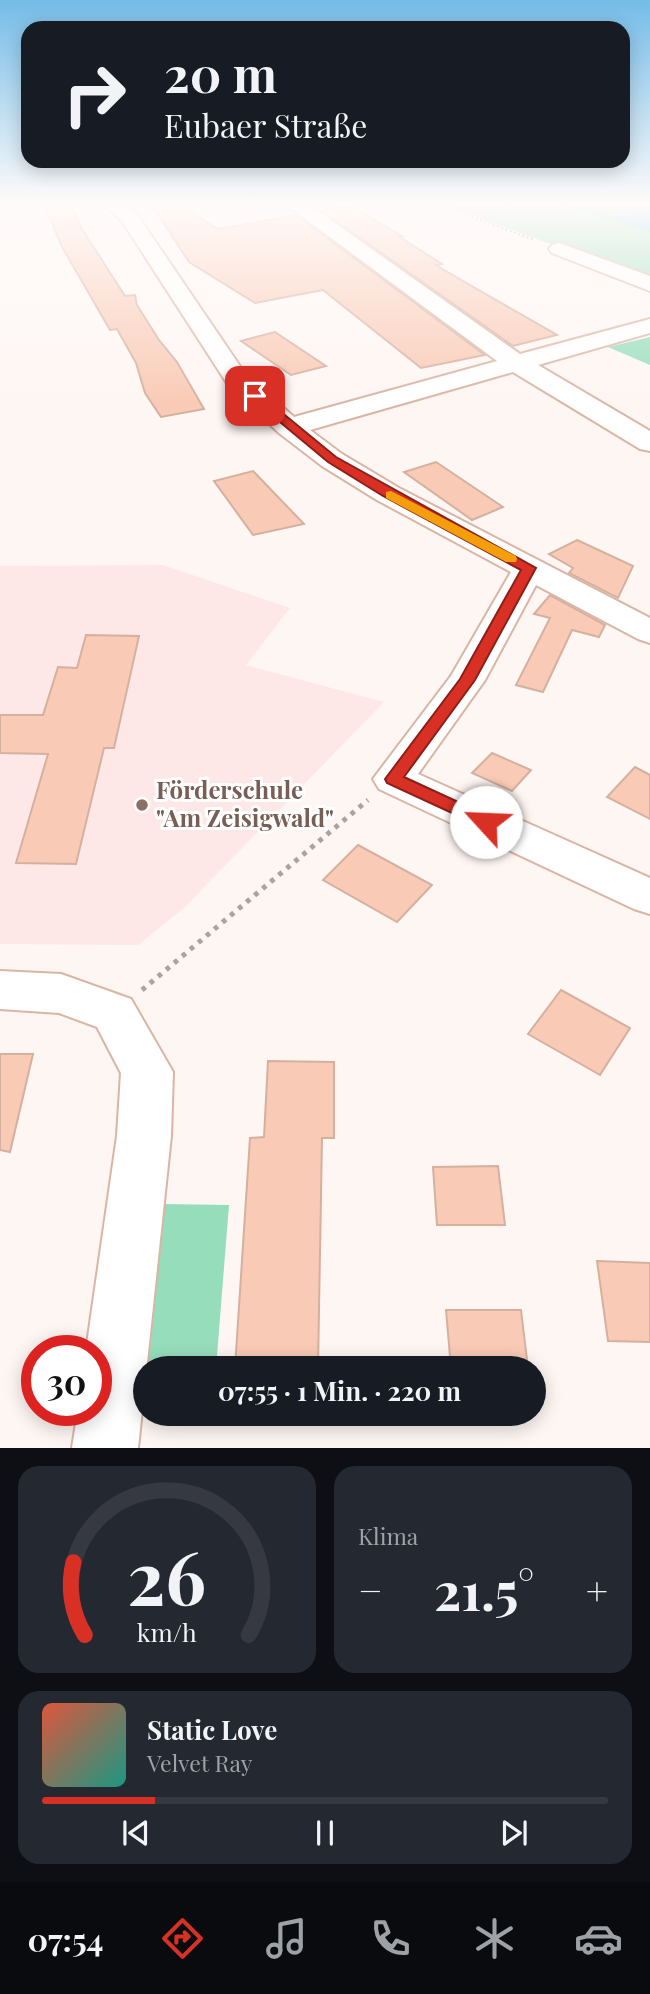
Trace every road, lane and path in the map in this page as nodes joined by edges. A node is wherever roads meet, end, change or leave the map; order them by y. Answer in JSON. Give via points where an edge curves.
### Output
{"nodes":[{"id":1,"x":165,"y":272,"type":"edge"},
{"id":2,"x":389,"y":272,"type":"edge"},
{"id":3,"x":618,"y":272,"type":"edge"},
{"id":4,"x":650,"y":284,"type":"edge"},
{"id":5,"x":650,"y":326,"type":"edge"},
{"id":6,"x":516,"y":363,"type":"junction"},
{"id":7,"x":289,"y":427,"type":"junction"},
{"id":8,"x":650,"y":443,"type":"edge"},
{"id":9,"x":529,"y":568,"type":"junction"},
{"id":10,"x":650,"y":632,"type":"edge"},
{"id":11,"x":393,"y":779,"type":"junction"},
{"id":12,"x":650,"y":897,"type":"edge"},
{"id":13,"x":0,"y":990,"type":"edge"},
{"id":14,"x":114,"y":1013,"type":"junction"},
{"id":15,"x":105,"y":1448,"type":"edge"}],
"edges":[{"from":1,"to":7,"type":"street","via":[[237,380]]},
{"from":2,"to":6,"type":"street"},
{"from":3,"to":4,"type":"street"},
{"from":5,"to":6,"type":"street"},
{"from":6,"to":7,"type":"street"},
{"from":6,"to":8,"type":"street"},
{"from":7,"to":9,"type":"street","via":[[388,494]]},
{"from":9,"to":10,"type":"street"},
{"from":9,"to":11,"type":"street","via":[[467,680]]},
{"from":11,"to":12,"type":"street"},
{"from":11,"to":14,"type":"path"},
{"from":13,"to":14,"type":"street","via":[[61,994]]},
{"from":14,"to":15,"type":"street","via":[[147,1072],[144,1136]]}]}
